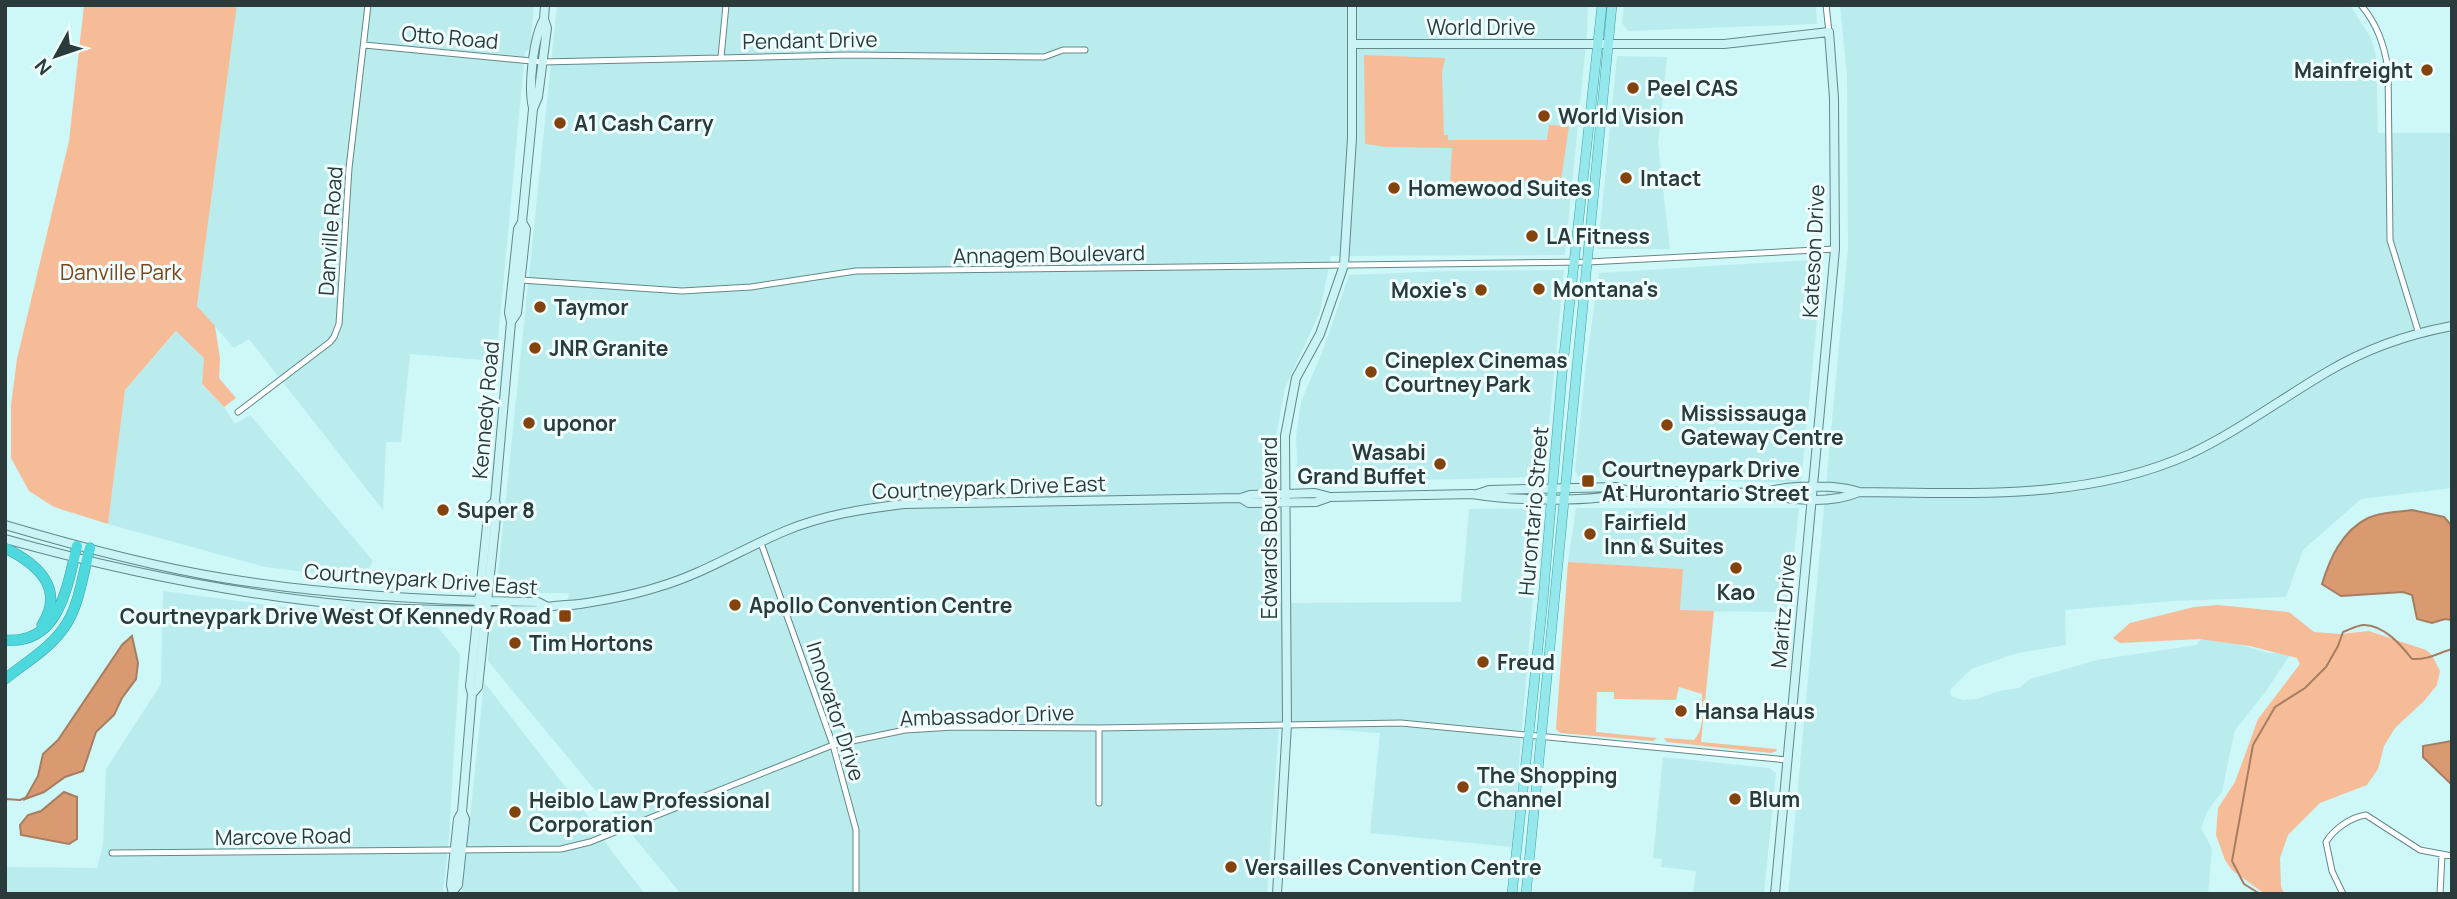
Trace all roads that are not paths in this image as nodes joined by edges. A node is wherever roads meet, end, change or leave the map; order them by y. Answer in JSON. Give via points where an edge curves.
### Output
{"nodes":[{"id":1,"x":368,"y":5,"type":"edge"},
{"id":2,"x":545,"y":5,"type":"edge"},
{"id":3,"x":726,"y":5,"type":"edge"},
{"id":4,"x":1352,"y":5,"type":"edge"},
{"id":5,"x":1602,"y":5,"type":"edge"},
{"id":6,"x":1612,"y":5,"type":"edge"},
{"id":7,"x":1826,"y":5,"type":"edge"},
{"id":8,"x":2361,"y":5,"type":"edge"},
{"id":9,"x":1829,"y":33,"type":"junction"},
{"id":10,"x":1353,"y":44,"type":"junction"},
{"id":11,"x":1598,"y":44,"type":"junction"},
{"id":12,"x":1609,"y":44,"type":"junction"},
{"id":13,"x":364,"y":45,"type":"junction"},
{"id":14,"x":1085,"y":50,"type":"dead end"},
{"id":15,"x":721,"y":57,"type":"junction"},
{"id":16,"x":538,"y":61,"type":"junction"},
{"id":17,"x":1835,"y":249,"type":"junction"},
{"id":18,"x":1574,"y":262,"type":"junction"},
{"id":19,"x":1588,"y":262,"type":"junction"},
{"id":20,"x":1344,"y":265,"type":"junction"},
{"id":21,"x":516,"y":280,"type":"junction"},
{"id":22,"x":2452,"y":326,"type":"edge"},
{"id":23,"x":2419,"y":334,"type":"junction"},
{"id":24,"x":238,"y":412,"type":"dead end"},
{"id":25,"x":1812,"y":488,"type":"junction"},
{"id":26,"x":1859,"y":492,"type":"junction"},
{"id":27,"x":1566,"y":493,"type":"junction"},
{"id":28,"x":1763,"y":493,"type":"junction"},
{"id":29,"x":1552,"y":494,"type":"junction"},
{"id":30,"x":1287,"y":498,"type":"junction"},
{"id":31,"x":1811,"y":498,"type":"junction"},
{"id":32,"x":5,"y":525,"type":"edge"},
{"id":33,"x":5,"y":539,"type":"edge"},
{"id":34,"x":761,"y":543,"type":"junction"},
{"id":35,"x":77,"y":546,"type":"junction"},
{"id":36,"x":5,"y":548,"type":"edge"},
{"id":37,"x":90,"y":548,"type":"junction"},
{"id":38,"x":74,"y":558,"type":"junction"},
{"id":39,"x":87,"y":561,"type":"junction"},
{"id":40,"x":483,"y":606,"type":"junction"},
{"id":41,"x":23,"y":639,"type":"junction"},
{"id":42,"x":5,"y":640,"type":"edge"},
{"id":43,"x":5,"y":679,"type":"edge"},
{"id":44,"x":1287,"y":724,"type":"junction"},
{"id":45,"x":1099,"y":728,"type":"junction"},
{"id":46,"x":1528,"y":735,"type":"junction"},
{"id":47,"x":1541,"y":737,"type":"junction"},
{"id":48,"x":833,"y":745,"type":"junction"},
{"id":49,"x":1787,"y":760,"type":"junction"},
{"id":50,"x":1099,"y":803,"type":"dead end"},
{"id":51,"x":458,"y":850,"type":"junction"},
{"id":52,"x":112,"y":853,"type":"dead end"},
{"id":53,"x":2442,"y":855,"type":"junction"},
{"id":54,"x":2452,"y":856,"type":"edge"},
{"id":55,"x":453,"y":892,"type":"edge"},
{"id":56,"x":856,"y":894,"type":"edge"},
{"id":57,"x":1277,"y":894,"type":"edge"},
{"id":58,"x":1512,"y":894,"type":"edge"},
{"id":59,"x":1527,"y":894,"type":"edge"},
{"id":60,"x":1775,"y":894,"type":"edge"},
{"id":61,"x":2343,"y":894,"type":"edge"},
{"id":62,"x":2440,"y":894,"type":"edge"}],
"edges":[{"from":1,"to":13,"type":"street","name":"Danville Road"},
{"from":2,"to":16,"type":"main road","name":"Kennedy Road","via":[[547,28]]},
{"from":3,"to":15,"type":"street"},
{"from":4,"to":10,"type":"main road","name":"Edwards Boulevard"},
{"from":5,"to":11,"type":"main road","name":"Hurontario Street"},
{"from":6,"to":12,"type":"main road","name":"Hurontario Street"},
{"from":7,"to":9,"type":"street","name":"Kateson Drive"},
{"from":8,"to":23,"type":"street","via":[[2377,29],[2389,69],[2390,240]]},
{"from":9,"to":12,"type":"main road","name":"World Drive","via":[[1724,44]]},
{"from":9,"to":17,"type":"main road","name":"Kateson Drive"},
{"from":10,"to":11,"type":"main road","name":"World Drive"},
{"from":10,"to":20,"type":"main road","name":"Edwards Boulevard"},
{"from":11,"to":12,"type":"main road","name":"World Drive"},
{"from":11,"to":18,"type":"main road","name":"Hurontario Street"},
{"from":12,"to":19,"type":"main road","name":"Hurontario Street"},
{"from":13,"to":16,"type":"street","name":"Otto Road"},
{"from":13,"to":24,"type":"street","name":"Danville Road","via":[[349,168],[340,324],[330,342]]},
{"from":14,"to":15,"type":"street","name":"Pendant Drive","via":[[1063,50],[1044,57]]},
{"from":15,"to":16,"type":"street","name":"Pendant Drive"},
{"from":16,"to":21,"type":"main road","name":"Kennedy Road","via":[[530,97],[533,109]]},
{"from":17,"to":19,"type":"street","name":"Annagem Boulevard"},
{"from":17,"to":25,"type":"main road","name":"Kateson Drive"},
{"from":18,"to":19,"type":"street","name":"Annagem Boulevard"},
{"from":18,"to":20,"type":"street","name":"Annagem Boulevard"},
{"from":18,"to":29,"type":"main road","name":"Hurontario Street"},
{"from":19,"to":27,"type":"main road","name":"Hurontario Street"},
{"from":20,"to":21,"type":"street","name":"Annagem Boulevard","via":[[856,271],[751,287],[675,292]]},
{"from":20,"to":30,"type":"main road","name":"Edwards Boulevard","via":[[1320,334],[1296,378],[1285,436]]},
{"from":21,"to":40,"type":"main road","name":"Kennedy Road","via":[[509,313],[497,508]]},
{"from":22,"to":23,"type":"main road"},
{"from":23,"to":26,"type":"main road","via":[[2329,370],[2241,426],[2144,473],[2095,484],[2019,492]]},
{"from":25,"to":26,"type":"main road"},
{"from":25,"to":28,"type":"main road","via":[[1777,488]]},
{"from":25,"to":31,"type":"main road","name":"Kateson Drive"},
{"from":26,"to":31,"type":"main road"},
{"from":27,"to":28,"type":"main road","name":"Courtneypark Drive East"},
{"from":27,"to":29,"type":"main road","name":"Courtneypark Drive East"},
{"from":27,"to":47,"type":"main road","name":"Hurontario Street"},
{"from":28,"to":31,"type":"main road"},
{"from":29,"to":30,"type":"main road","name":"Courtneypark Drive East","via":[[1489,490],[1331,497],[1315,493]]},
{"from":29,"to":46,"type":"main road","name":"Hurontario Street"},
{"from":30,"to":34,"type":"main road","name":"Courtneypark Drive East","via":[[1250,495],[904,504],[814,520]]},
{"from":30,"to":44,"type":"main road","name":"Edwards Boulevard"},
{"from":31,"to":49,"type":"main road","name":"Maritz Drive"},
{"from":32,"to":35,"type":"main road","name":"Courtneypark Drive East"},
{"from":33,"to":38,"type":"main road","name":"Courtneypark Drive East"},
{"from":34,"to":40,"type":"main road","name":"Courtneypark Drive East","via":[[693,575],[600,601],[538,610]]},
{"from":34,"to":48,"type":"street","name":"Innovator Drive"},
{"from":35,"to":37,"type":"main road","name":"Courtneypark Drive East"},
{"from":35,"to":38,"type":"highway"},
{"from":36,"to":41,"type":"highway","via":[[38,570],[50,591],[47,617]]},
{"from":37,"to":39,"type":"highway"},
{"from":37,"to":40,"type":"main road","name":"Courtneypark Drive East","via":[[222,578]]},
{"from":38,"to":39,"type":"main road","name":"Courtneypark Drive East"},
{"from":38,"to":41,"type":"highway","via":[[55,617],[41,632]]},
{"from":39,"to":40,"type":"main road","name":"Courtneypark Drive East","via":[[220,587],[357,606]]},
{"from":39,"to":43,"type":"highway","via":[[66,624],[48,645]]},
{"from":40,"to":51,"type":"main road","name":"Kennedy Road"},
{"from":41,"to":42,"type":"highway"},
{"from":44,"to":45,"type":"street","name":"Ambassador Drive"},
{"from":44,"to":46,"type":"street","name":"Ambassador Drive","via":[[1401,723]]},
{"from":44,"to":57,"type":"main road","name":"Edwards Boulevard"},
{"from":45,"to":48,"type":"street","name":"Ambassador Drive","via":[[954,727]]},
{"from":45,"to":50,"type":"street"},
{"from":46,"to":47,"type":"street","name":"Ambassador Drive"},
{"from":46,"to":58,"type":"main road","name":"Hurontario Street"},
{"from":47,"to":49,"type":"street","name":"Ambassador Drive"},
{"from":47,"to":59,"type":"main road","name":"Hurontario Street"},
{"from":48,"to":51,"type":"street","name":"Ambassador Drive","via":[[590,842],[561,849]]},
{"from":48,"to":56,"type":"street","name":"Innovator Drive","via":[[856,830]]},
{"from":49,"to":60,"type":"main road","name":"Maritz Drive"},
{"from":51,"to":52,"type":"street","name":"Marcove Road"},
{"from":51,"to":55,"type":"main road","name":"Kennedy Road"},
{"from":53,"to":54,"type":"street"},
{"from":53,"to":61,"type":"street","via":[[2420,850],[2366,815],[2357,816],[2326,842]]},
{"from":53,"to":62,"type":"street"}]}
